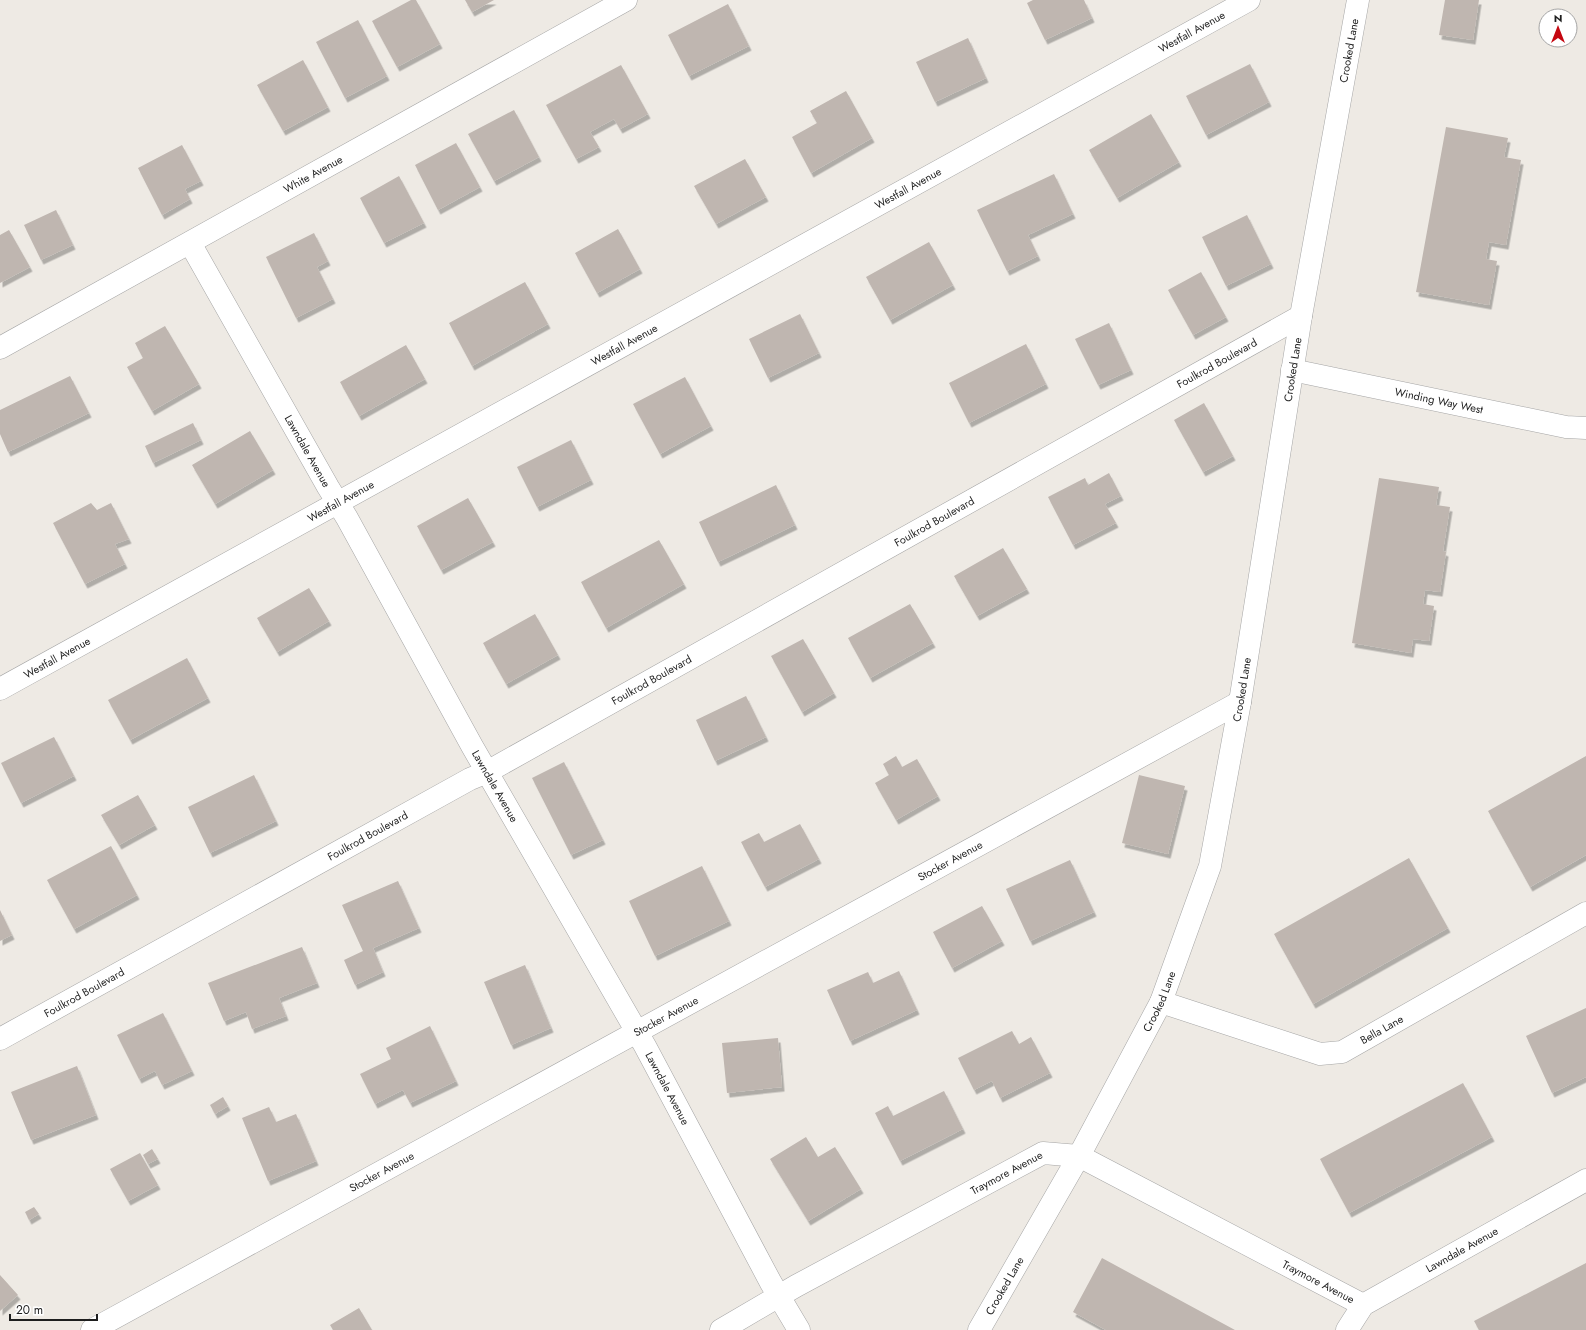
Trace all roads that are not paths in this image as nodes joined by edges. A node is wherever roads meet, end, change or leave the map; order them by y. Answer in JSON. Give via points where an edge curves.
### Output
{"nodes":[{"id":1,"x":626,"y":0,"type":"edge"},
{"id":2,"x":1249,"y":0,"type":"edge"},
{"id":3,"x":1358,"y":0,"type":"edge"},
{"id":4,"x":190,"y":243,"type":"junction"},
{"id":5,"x":1301,"y":316,"type":"junction"},
{"id":6,"x":0,"y":348,"type":"edge"},
{"id":7,"x":1292,"y":370,"type":"junction"},
{"id":8,"x":1586,"y":428,"type":"edge"},
{"id":9,"x":338,"y":502,"type":"junction"},
{"id":10,"x":0,"y":689,"type":"edge"},
{"id":11,"x":1240,"y":702,"type":"junction"},
{"id":12,"x":487,"y":772,"type":"junction"},
{"id":13,"x":1586,"y":913,"type":"edge"},
{"id":14,"x":1161,"y":1002,"type":"junction"},
{"id":15,"x":637,"y":1032,"type":"junction"},
{"id":16,"x":0,"y":1039,"type":"edge"},
{"id":17,"x":1079,"y":1156,"type":"junction"},
{"id":18,"x":1586,"y":1180,"type":"edge"},
{"id":19,"x":779,"y":1296,"type":"junction"},
{"id":20,"x":1363,"y":1306,"type":"junction"},
{"id":21,"x":92,"y":1330,"type":"edge"},
{"id":22,"x":721,"y":1330,"type":"edge"},
{"id":23,"x":799,"y":1330,"type":"edge"},
{"id":24,"x":979,"y":1330,"type":"edge"},
{"id":25,"x":1348,"y":1330,"type":"edge"}],
"edges":[{"from":1,"to":4,"type":"street","name":"White Avenue"},
{"from":2,"to":9,"type":"street","name":"Westfall Avenue"},
{"from":3,"to":5,"type":"street","name":"Crooked Lane"},
{"from":4,"to":6,"type":"street","name":"White Avenue"},
{"from":4,"to":9,"type":"street","name":"Lawndale Avenue"},
{"from":5,"to":7,"type":"street","name":"Crooked Lane"},
{"from":5,"to":12,"type":"street","name":"Foulkrod Boulevard"},
{"from":7,"to":8,"type":"street","name":"Winding Way West","via":[[1566,427]]},
{"from":7,"to":11,"type":"street","name":"Crooked Lane"},
{"from":9,"to":10,"type":"street","name":"Westfall Avenue"},
{"from":9,"to":12,"type":"street","name":"Lawndale Avenue"},
{"from":11,"to":14,"type":"street","name":"Crooked Lane","via":[[1210,866]]},
{"from":11,"to":15,"type":"street","name":"Stocker Avenue"},
{"from":12,"to":15,"type":"street","name":"Lawndale Avenue"},
{"from":12,"to":16,"type":"street","name":"Foulkrod Boulevard","via":[[470,779]]},
{"from":13,"to":14,"type":"street","name":"Bella Lane","via":[[1342,1052],[1320,1054]]},
{"from":14,"to":17,"type":"street","name":"Crooked Lane"},
{"from":15,"to":19,"type":"street","name":"Lawndale Avenue"},
{"from":15,"to":21,"type":"street","name":"Stocker Avenue"},
{"from":17,"to":19,"type":"street","name":"Traymore Avenue","via":[[1043,1153]]},
{"from":17,"to":20,"type":"street","name":"Traymore Avenue"},
{"from":17,"to":24,"type":"street","name":"Crooked Lane"},
{"from":18,"to":20,"type":"street","name":"Lawndale Avenue"},
{"from":19,"to":22,"type":"street","name":"Traymore Avenue"},
{"from":19,"to":23,"type":"street","name":"Lawndale Avenue"},
{"from":20,"to":25,"type":"street","name":"Lawndale Avenue"}]}
